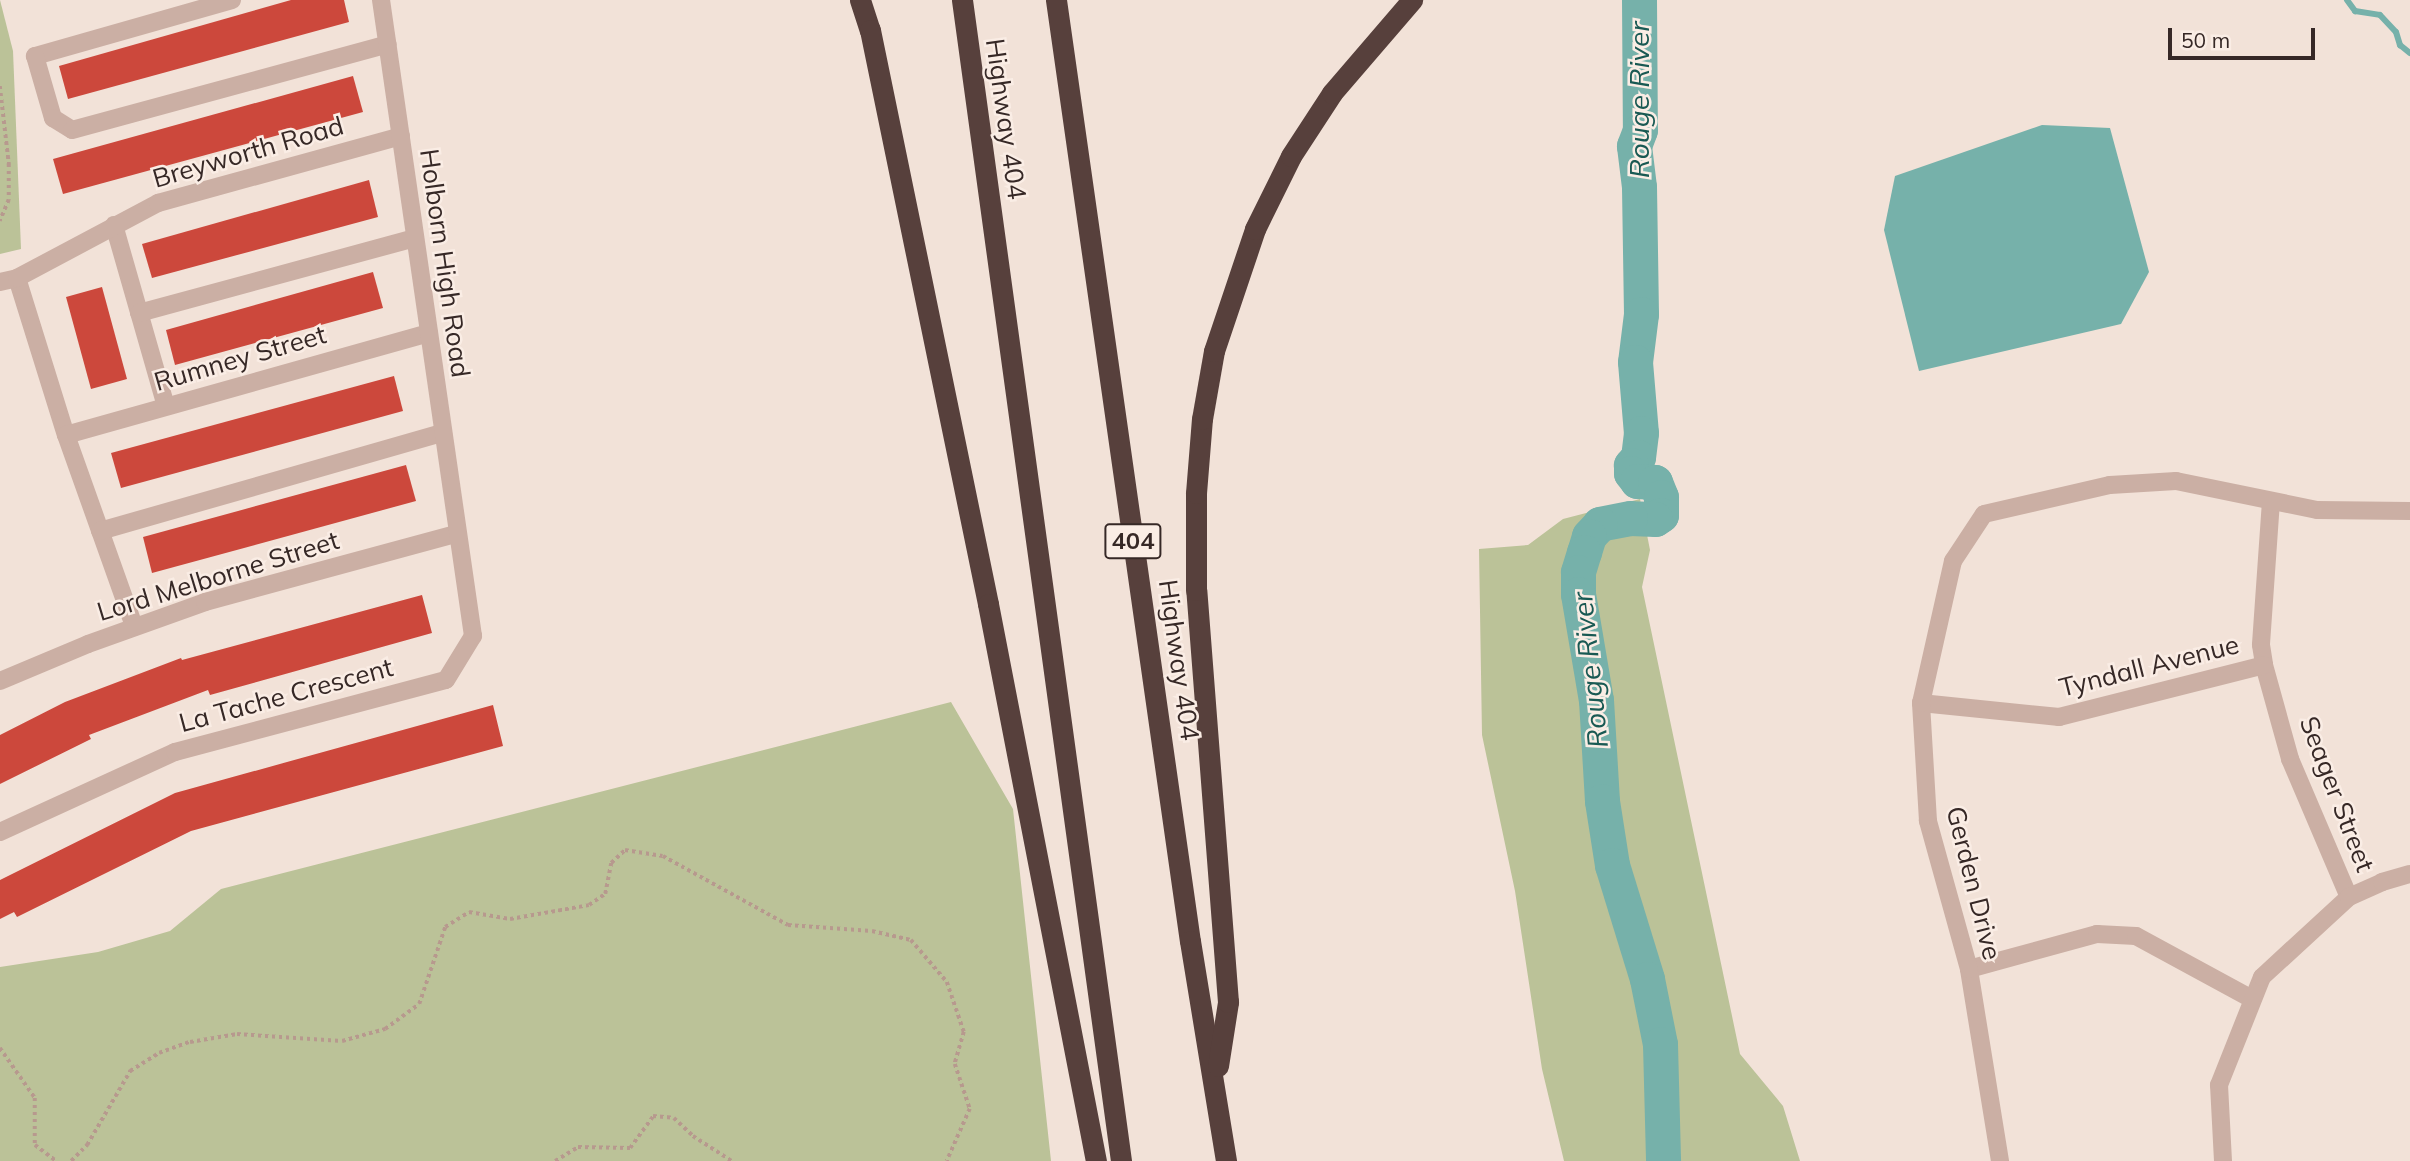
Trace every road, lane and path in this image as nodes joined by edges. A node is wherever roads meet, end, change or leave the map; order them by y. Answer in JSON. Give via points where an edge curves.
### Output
{"nodes":[{"id":1,"x":232,"y":0,"type":"edge"},
{"id":2,"x":381,"y":0,"type":"edge"},
{"id":3,"x":860,"y":0,"type":"edge"},
{"id":4,"x":962,"y":0,"type":"edge"},
{"id":5,"x":1056,"y":0,"type":"edge"},
{"id":6,"x":1412,"y":0,"type":"edge"},
{"id":7,"x":388,"y":44,"type":"junction"},
{"id":8,"x":0,"y":86,"type":"edge"},
{"id":9,"x":401,"y":136,"type":"junction"},
{"id":10,"x":0,"y":220,"type":"edge"},
{"id":11,"x":114,"y":225,"type":"junction"},
{"id":12,"x":415,"y":238,"type":"junction"},
{"id":13,"x":8,"y":280,"type":"edge"},
{"id":14,"x":139,"y":313,"type":"junction"},
{"id":15,"x":429,"y":333,"type":"junction"},
{"id":16,"x":166,"y":406,"type":"junction"},
{"id":17,"x":441,"y":433,"type":"junction"},
{"id":18,"x":66,"y":435,"type":"junction"},
{"id":19,"x":2271,"y":502,"type":"junction"},
{"id":20,"x":2410,"y":510,"type":"edge"},
{"id":21,"x":100,"y":531,"type":"junction"},
{"id":22,"x":456,"y":534,"type":"junction"},
{"id":23,"x":134,"y":626,"type":"junction"},
{"id":24,"x":2264,"y":665,"type":"junction"},
{"id":25,"x":0,"y":681,"type":"edge"},
{"id":26,"x":1921,"y":703,"type":"junction"},
{"id":27,"x":0,"y":832,"type":"edge"},
{"id":28,"x":2410,"y":874,"type":"edge"},
{"id":29,"x":2349,"y":897,"type":"junction"},
{"id":30,"x":1969,"y":970,"type":"junction"},
{"id":31,"x":2252,"y":999,"type":"junction"},
{"id":32,"x":0,"y":1048,"type":"edge"},
{"id":33,"x":1215,"y":1082,"type":"junction"},
{"id":34,"x":56,"y":1161,"type":"edge"},
{"id":35,"x":71,"y":1161,"type":"edge"},
{"id":36,"x":555,"y":1161,"type":"edge"},
{"id":37,"x":732,"y":1161,"type":"edge"},
{"id":38,"x":947,"y":1161,"type":"edge"},
{"id":39,"x":1096,"y":1161,"type":"edge"},
{"id":40,"x":1121,"y":1161,"type":"edge"},
{"id":41,"x":1226,"y":1161,"type":"edge"},
{"id":42,"x":2000,"y":1161,"type":"edge"},
{"id":43,"x":2223,"y":1161,"type":"edge"}],
"edges":[{"from":1,"to":7,"type":"street","via":[[36,56],[53,118],[72,130]]},
{"from":2,"to":7,"type":"street","name":"Holborn High Road"},
{"from":3,"to":39,"type":"highway","via":[[870,30],[988,604]]},
{"from":4,"to":40,"type":"highway","name":"Highway 404"},
{"from":5,"to":33,"type":"highway","name":"Highway 404","number":"404","via":[[1190,941]]},
{"from":6,"to":33,"type":"highway","via":[[1332,93],[1291,156],[1255,229],[1212,365],[1202,419],[1196,590],[1228,1002]]},
{"from":7,"to":9,"type":"street","name":"Holborn High Road"},
{"from":8,"to":10,"type":"path","via":[[9,200]]},
{"from":9,"to":11,"type":"street","name":"Breyworth Road","via":[[158,203]]},
{"from":9,"to":12,"type":"street","name":"Holborn High Road"},
{"from":11,"to":13,"type":"street","name":"Breyworth Road"},
{"from":11,"to":14,"type":"street"},
{"from":12,"to":14,"type":"street"},
{"from":12,"to":15,"type":"street","name":"Holborn High Road"},
{"from":13,"to":18,"type":"street"},
{"from":14,"to":16,"type":"street"},
{"from":15,"to":16,"type":"street","name":"Rumney Street"},
{"from":15,"to":17,"type":"street","name":"Holborn High Road"},
{"from":16,"to":18,"type":"street","name":"Rumney Street"},
{"from":17,"to":21,"type":"street"},
{"from":17,"to":22,"type":"street","name":"Holborn High Road"},
{"from":18,"to":21,"type":"street"},
{"from":19,"to":20,"type":"street","name":"Gerden Drive","via":[[2317,510]]},
{"from":19,"to":24,"type":"street","name":"Seager Street","via":[[2261,645]]},
{"from":19,"to":26,"type":"street","name":"Gerden Drive","via":[[2176,481],[2110,485],[1984,514],[1953,561]]},
{"from":21,"to":23,"type":"street"},
{"from":22,"to":23,"type":"street","name":"Lord Melborne Street","via":[[205,602]]},
{"from":22,"to":27,"type":"street","name":"La Tache Crescent","via":[[473,636],[446,680],[175,752]]},
{"from":23,"to":25,"type":"street","name":"Lord Melborne Street"},
{"from":24,"to":26,"type":"street","name":"Tyndall Avenue","via":[[2059,717]]},
{"from":24,"to":29,"type":"street","name":"Seager Street","via":[[2290,759]]},
{"from":26,"to":30,"type":"street","name":"Gerden Drive","via":[[1928,821]]},
{"from":28,"to":29,"type":"street"},
{"from":29,"to":31,"type":"street","via":[[2262,977]]},
{"from":30,"to":31,"type":"street","via":[[2097,934],[2136,936]]},
{"from":30,"to":42,"type":"street","name":"Gerden Drive"},
{"from":31,"to":43,"type":"street","via":[[2219,1085]]},
{"from":32,"to":34,"type":"path","via":[[35,1098],[35,1145]]},
{"from":33,"to":41,"type":"highway","name":"Highway 404","number":"404"},
{"from":35,"to":38,"type":"path","via":[[87,1145],[130,1071],[159,1053],[237,1034],[342,1041],[384,1030],[419,1004],[445,927],[468,912],[510,919],[589,905],[605,894],[611,863],[625,850],[663,856],[788,925],[911,940],[947,982],[964,1032],[955,1064],[970,1109]]},
{"from":36,"to":37,"type":"path","via":[[578,1147],[630,1148],[653,1116],[674,1118]]}]}
